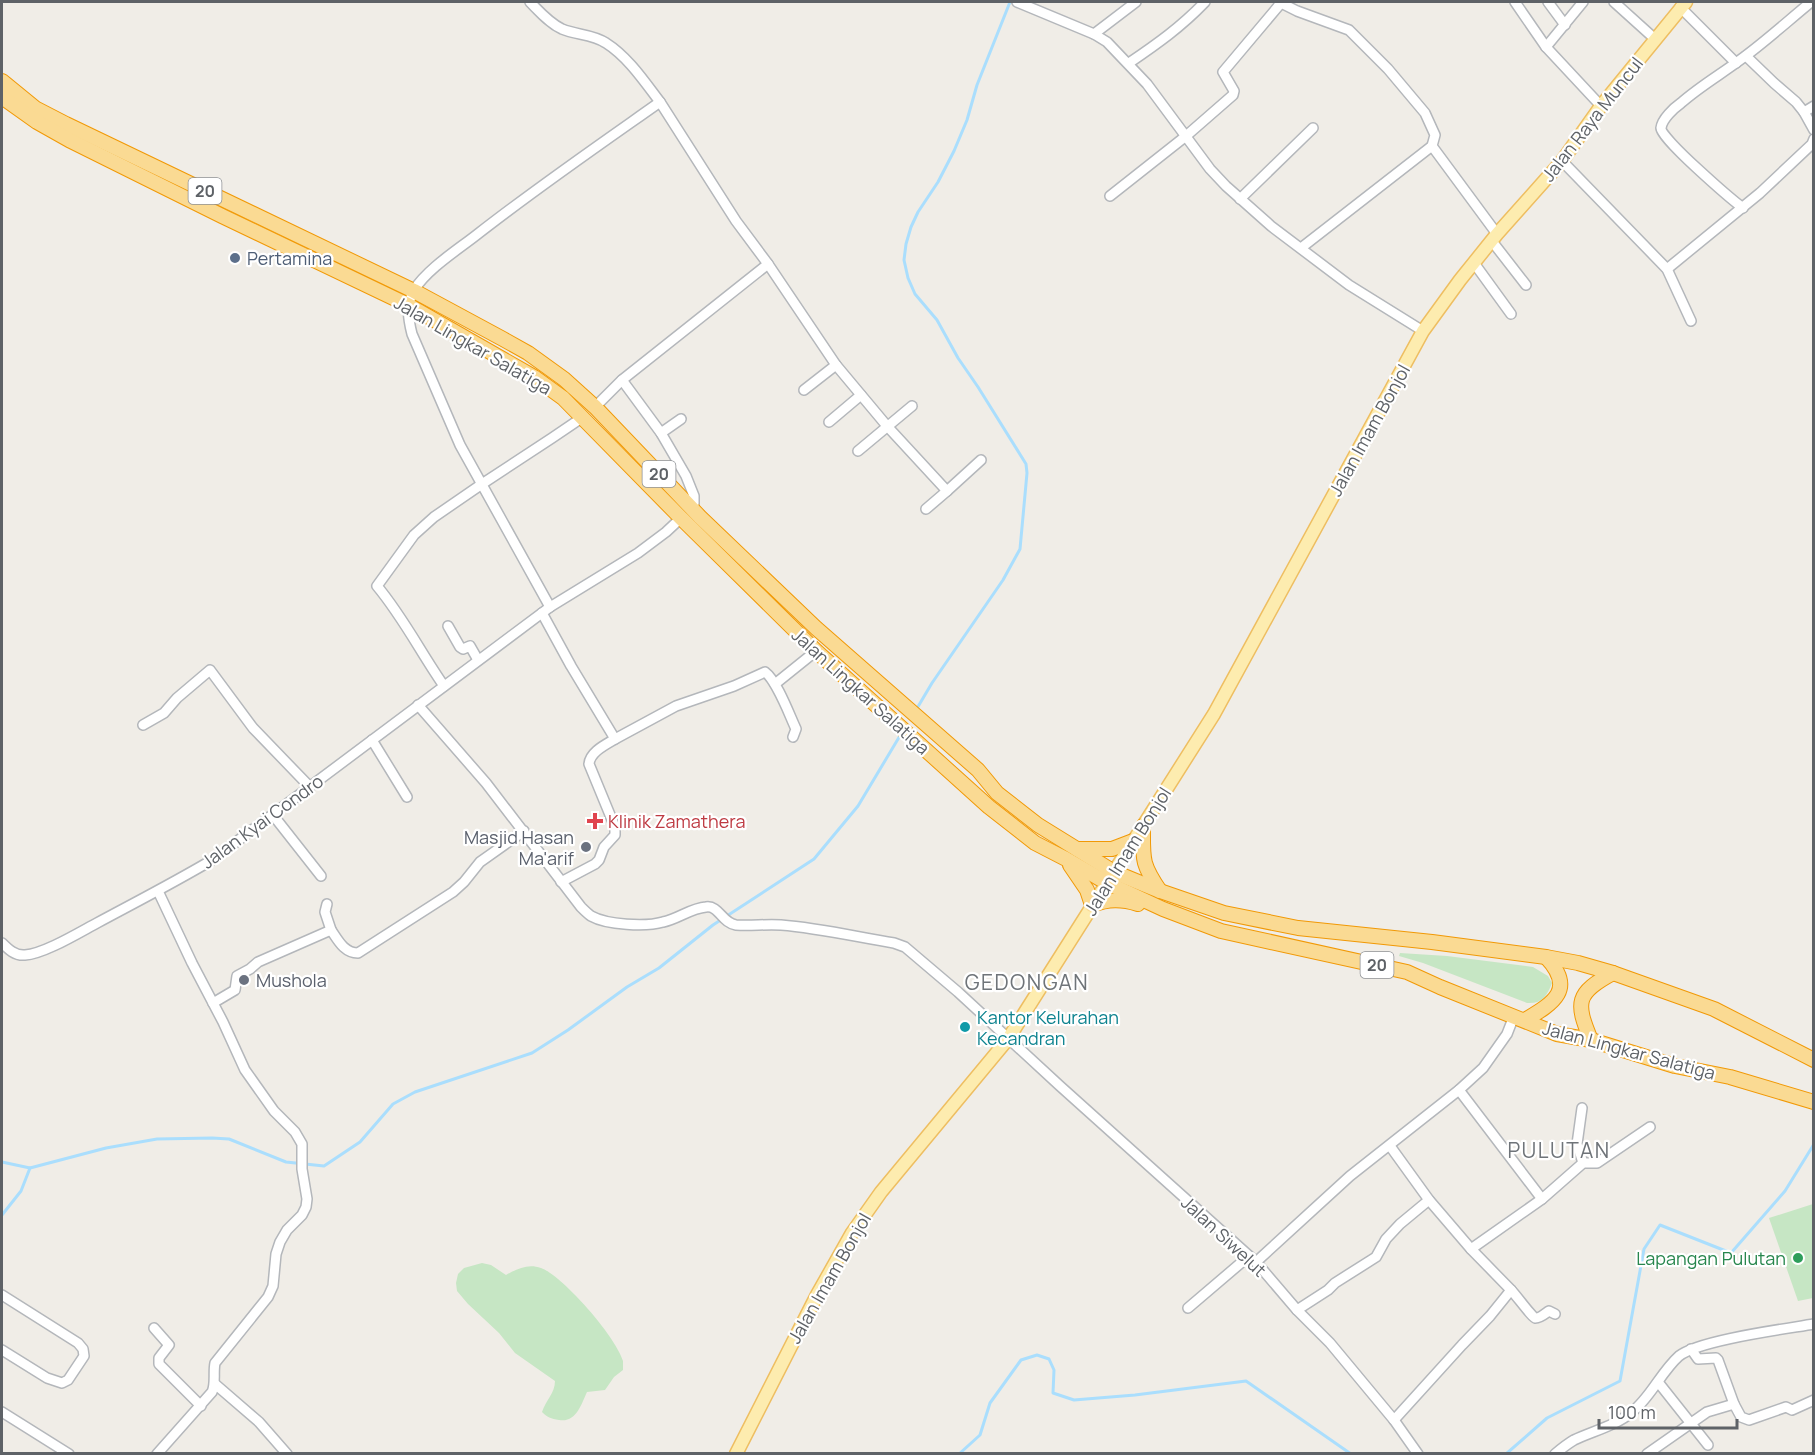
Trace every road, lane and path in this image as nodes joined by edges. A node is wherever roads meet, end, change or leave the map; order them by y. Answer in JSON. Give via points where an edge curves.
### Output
{"nodes":[{"id":1,"x":530,"y":2,"type":"edge"},
{"id":2,"x":1018,"y":2,"type":"edge"},
{"id":3,"x":1137,"y":2,"type":"edge"},
{"id":4,"x":1205,"y":2,"type":"edge"},
{"id":5,"x":1280,"y":2,"type":"edge"},
{"id":6,"x":1515,"y":2,"type":"edge"},
{"id":7,"x":1548,"y":2,"type":"edge"},
{"id":8,"x":1583,"y":2,"type":"edge"},
{"id":9,"x":1614,"y":2,"type":"edge"},
{"id":10,"x":1811,"y":2,"type":"edge"},
{"id":11,"x":1683,"y":4,"type":"edge"},
{"id":12,"x":1565,"y":25,"type":"junction"},
{"id":13,"x":1094,"y":34,"type":"junction"},
{"id":14,"x":1655,"y":39,"type":"junction"},
{"id":15,"x":1546,"y":47,"type":"junction"},
{"id":16,"x":1746,"y":56,"type":"junction"},
{"id":17,"x":1129,"y":63,"type":"junction"},
{"id":18,"x":1736,"y":63,"type":"junction"},
{"id":19,"x":2,"y":81,"type":"edge"},
{"id":20,"x":2,"y":97,"type":"edge"},
{"id":21,"x":660,"y":102,"type":"junction"},
{"id":22,"x":1814,"y":105,"type":"edge"},
{"id":23,"x":1601,"y":106,"type":"junction"},
{"id":24,"x":1804,"y":112,"type":"junction"},
{"id":25,"x":1313,"y":128,"type":"dead end"},
{"id":26,"x":1814,"y":130,"type":"edge"},
{"id":27,"x":1186,"y":136,"type":"junction"},
{"id":28,"x":1814,"y":139,"type":"edge"},
{"id":29,"x":1432,"y":146,"type":"junction"},
{"id":30,"x":1562,"y":161,"type":"junction"},
{"id":31,"x":1110,"y":196,"type":"dead end"},
{"id":32,"x":1240,"y":199,"type":"junction"},
{"id":33,"x":1743,"y":208,"type":"junction"},
{"id":34,"x":1494,"y":237,"type":"junction"},
{"id":35,"x":1301,"y":248,"type":"junction"},
{"id":36,"x":1474,"y":263,"type":"junction"},
{"id":37,"x":768,"y":264,"type":"junction"},
{"id":38,"x":1667,"y":269,"type":"junction"},
{"id":39,"x":1526,"y":285,"type":"dead end"},
{"id":40,"x":414,"y":291,"type":"junction"},
{"id":41,"x":408,"y":305,"type":"junction"},
{"id":42,"x":1511,"y":314,"type":"dead end"},
{"id":43,"x":1691,"y":321,"type":"dead end"},
{"id":44,"x":1423,"y":331,"type":"junction"},
{"id":45,"x":836,"y":365,"type":"junction"},
{"id":46,"x":622,"y":380,"type":"junction"},
{"id":47,"x":804,"y":390,"type":"dead end"},
{"id":48,"x":861,"y":395,"type":"junction"},
{"id":49,"x":912,"y":406,"type":"dead end"},
{"id":50,"x":595,"y":407,"type":"junction"},
{"id":51,"x":583,"y":417,"type":"junction"},
{"id":52,"x":681,"y":419,"type":"dead end"},
{"id":53,"x":829,"y":422,"type":"dead end"},
{"id":54,"x":887,"y":426,"type":"junction"},
{"id":55,"x":661,"y":433,"type":"junction"},
{"id":56,"x":858,"y":452,"type":"dead end"},
{"id":57,"x":981,"y":460,"type":"dead end"},
{"id":58,"x":482,"y":483,"type":"junction"},
{"id":59,"x":947,"y":491,"type":"junction"},
{"id":60,"x":691,"y":508,"type":"junction"},
{"id":61,"x":926,"y":509,"type":"dead end"},
{"id":62,"x":681,"y":518,"type":"junction"},
{"id":63,"x":546,"y":610,"type":"junction"},
{"id":64,"x":448,"y":626,"type":"dead end"},
{"id":65,"x":816,"y":651,"type":"junction"},
{"id":66,"x":478,"y":660,"type":"junction"},
{"id":67,"x":775,"y":684,"type":"junction"},
{"id":68,"x":444,"y":686,"type":"junction"},
{"id":69,"x":418,"y":705,"type":"junction"},
{"id":70,"x":143,"y":725,"type":"dead end"},
{"id":71,"x":793,"y":737,"type":"dead end"},
{"id":72,"x":615,"y":739,"type":"junction"},
{"id":73,"x":372,"y":740,"type":"junction"},
{"id":74,"x":309,"y":786,"type":"junction"},
{"id":75,"x":407,"y":797,"type":"dead end"},
{"id":76,"x":273,"y":815,"type":"junction"},
{"id":77,"x":1143,"y":826,"type":"junction"},
{"id":78,"x":524,"y":831,"type":"junction"},
{"id":79,"x":1133,"y":841,"type":"junction"},
{"id":80,"x":1070,"y":854,"type":"junction"},
{"id":81,"x":321,"y":876,"type":"dead end"},
{"id":82,"x":1110,"y":877,"type":"junction"},
{"id":83,"x":561,"y":882,"type":"junction"},
{"id":84,"x":158,"y":891,"type":"junction"},
{"id":85,"x":1160,"y":891,"type":"junction"},
{"id":86,"x":327,"y":904,"type":"dead end"},
{"id":87,"x":1092,"y":905,"type":"junction"},
{"id":88,"x":1163,"y":909,"type":"junction"},
{"id":89,"x":331,"y":930,"type":"junction"},
{"id":90,"x":2,"y":943,"type":"edge"},
{"id":91,"x":1546,"y":957,"type":"junction"},
{"id":92,"x":1613,"y":973,"type":"junction"},
{"id":93,"x":213,"y":1003,"type":"junction"},
{"id":94,"x":1519,"y":1018,"type":"junction"},
{"id":95,"x":1008,"y":1039,"type":"junction"},
{"id":96,"x":1591,"y":1040,"type":"junction"},
{"id":97,"x":1814,"y":1060,"type":"edge"},
{"id":98,"x":1459,"y":1090,"type":"junction"},
{"id":99,"x":1814,"y":1102,"type":"edge"},
{"id":100,"x":1582,"y":1108,"type":"dead end"},
{"id":101,"x":1650,"y":1127,"type":"dead end"},
{"id":102,"x":1390,"y":1146,"type":"junction"},
{"id":103,"x":1583,"y":1163,"type":"junction"},
{"id":104,"x":1542,"y":1199,"type":"junction"},
{"id":105,"x":1429,"y":1200,"type":"junction"},
{"id":106,"x":1471,"y":1249,"type":"junction"},
{"id":107,"x":1252,"y":1259,"type":"junction"},
{"id":108,"x":1511,"y":1290,"type":"junction"},
{"id":109,"x":2,"y":1295,"type":"edge"},
{"id":110,"x":1188,"y":1308,"type":"dead end"},
{"id":111,"x":1297,"y":1310,"type":"junction"},
{"id":112,"x":1555,"y":1314,"type":"dead end"},
{"id":113,"x":1814,"y":1324,"type":"edge"},
{"id":114,"x":154,"y":1328,"type":"dead end"},
{"id":115,"x":1691,"y":1349,"type":"junction"},
{"id":116,"x":2,"y":1350,"type":"edge"},
{"id":117,"x":1658,"y":1382,"type":"junction"},
{"id":118,"x":214,"y":1384,"type":"junction"},
{"id":119,"x":1814,"y":1400,"type":"edge"},
{"id":120,"x":1734,"y":1404,"type":"junction"},
{"id":121,"x":201,"y":1406,"type":"junction"},
{"id":122,"x":2,"y":1412,"type":"edge"},
{"id":123,"x":1394,"y":1420,"type":"junction"},
{"id":124,"x":1691,"y":1424,"type":"junction"},
{"id":125,"x":1708,"y":1445,"type":"dead end"},
{"id":126,"x":69,"y":1454,"type":"edge"},
{"id":127,"x":157,"y":1454,"type":"edge"},
{"id":128,"x":287,"y":1454,"type":"edge"},
{"id":129,"x":736,"y":1454,"type":"edge"},
{"id":130,"x":1418,"y":1454,"type":"edge"},
{"id":131,"x":1555,"y":1454,"type":"edge"},
{"id":132,"x":1647,"y":1454,"type":"edge"}],
"edges":[{"from":1,"to":21,"type":"street","via":[[562,29],[607,43],[622,55]]},
{"from":2,"to":13,"type":"street"},
{"from":3,"to":13,"type":"street"},
{"from":4,"to":17,"type":"street","via":[[1168,37]]},
{"from":5,"to":27,"type":"street","via":[[1223,72],[1234,94]]},
{"from":5,"to":29,"type":"street","via":[[1349,30],[1361,41],[1425,112],[1435,135]]},
{"from":6,"to":15,"type":"street"},
{"from":7,"to":12,"type":"street"},
{"from":8,"to":12,"type":"street"},
{"from":9,"to":14,"type":"street"},
{"from":10,"to":16,"type":"street"},
{"from":11,"to":14,"type":"main road","name":"Jalan Raya Muncul"},
{"from":11,"to":18,"type":"street"},
{"from":12,"to":15,"type":"street"},
{"from":13,"to":17,"type":"street"},
{"from":14,"to":23,"type":"main road","name":"Jalan Raya Muncul"},
{"from":15,"to":23,"type":"street"},
{"from":16,"to":18,"type":"street"},
{"from":16,"to":24,"type":"street"},
{"from":17,"to":27,"type":"street"},
{"from":18,"to":33,"type":"street","via":[[1683,101],[1661,128],[1680,152]]},
{"from":19,"to":40,"type":"highway","name":"Jalan Lingkar Salatiga","number":"20","via":[[35,108],[66,124]]},
{"from":20,"to":41,"type":"highway","name":"Jalan Lingkar Salatiga","number":"20","via":[[69,140]]},
{"from":21,"to":37,"type":"street"},
{"from":21,"to":40,"type":"street","via":[[550,178],[464,245]]},
{"from":22,"to":24,"type":"street"},
{"from":23,"to":30,"type":"main road","name":"Jalan Raya Muncul"},
{"from":24,"to":26,"type":"street"},
{"from":25,"to":32,"type":"street"},
{"from":27,"to":31,"type":"street"},
{"from":27,"to":32,"type":"street","via":[[1210,169]]},
{"from":28,"to":33,"type":"street"},
{"from":29,"to":34,"type":"street"},
{"from":29,"to":35,"type":"street"},
{"from":30,"to":34,"type":"main road","name":"Jalan Raya Muncul"},
{"from":30,"to":38,"type":"street"},
{"from":32,"to":35,"type":"street"},
{"from":33,"to":38,"type":"street"},
{"from":34,"to":36,"type":"main road","name":"Jalan Imam Bonjol"},
{"from":34,"to":39,"type":"street"},
{"from":35,"to":44,"type":"street","via":[[1349,285]]},
{"from":36,"to":42,"type":"street"},
{"from":36,"to":44,"type":"main road","name":"Jalan Imam Bonjol"},
{"from":37,"to":45,"type":"street"},
{"from":37,"to":46,"type":"street"},
{"from":38,"to":43,"type":"street"},
{"from":40,"to":41,"type":"street"},
{"from":40,"to":50,"type":"highway","name":"Jalan Lingkar Salatiga","number":"20","via":[[528,353]]},
{"from":41,"to":51,"type":"highway","name":"Jalan Lingkar Salatiga","number":"20","via":[[534,377]]},
{"from":41,"to":58,"type":"street","via":[[412,334],[460,445]]},
{"from":44,"to":77,"type":"main road","name":"Jalan Imam Bonjol","via":[[1214,714]]},
{"from":45,"to":47,"type":"street"},
{"from":45,"to":48,"type":"street"},
{"from":46,"to":50,"type":"street"},
{"from":46,"to":55,"type":"street"},
{"from":48,"to":53,"type":"street"},
{"from":48,"to":54,"type":"street"},
{"from":49,"to":54,"type":"street"},
{"from":50,"to":60,"type":"highway","name":"Jalan Lingkar Salatiga","number":"20"},
{"from":51,"to":58,"type":"street"},
{"from":51,"to":62,"type":"highway","name":"Jalan Lingkar Salatiga","number":"20"},
{"from":52,"to":55,"type":"street"},
{"from":54,"to":56,"type":"street"},
{"from":54,"to":59,"type":"street"},
{"from":55,"to":60,"type":"street","via":[[686,476],[694,496]]},
{"from":57,"to":59,"type":"street"},
{"from":58,"to":63,"type":"street"},
{"from":58,"to":68,"type":"street","via":[[414,535],[377,586]]},
{"from":59,"to":61,"type":"street"},
{"from":60,"to":80,"type":"highway","name":"Jalan Lingkar Salatiga","number":"20","via":[[816,627],[978,770],[1003,798]]},
{"from":62,"to":63,"type":"street","name":"Jalan Kyai Condro","via":[[638,553]]},
{"from":62,"to":65,"type":"highway","name":"Jalan Lingkar Salatiga","number":"20"},
{"from":63,"to":66,"type":"street","name":"Jalan Kyai Condro"},
{"from":63,"to":72,"type":"street","via":[[571,666]]},
{"from":64,"to":66,"type":"street","via":[[460,647],[470,646]]},
{"from":65,"to":67,"type":"street"},
{"from":65,"to":80,"type":"highway","name":"Jalan Lingkar Salatiga","number":"20","via":[[989,807],[1035,843]]},
{"from":66,"to":68,"type":"street","name":"Jalan Kyai Condro"},
{"from":67,"to":71,"type":"street","via":[[796,729]]},
{"from":67,"to":72,"type":"street","via":[[762,672],[676,706]]},
{"from":68,"to":69,"type":"street","name":"Jalan Kyai Condro"},
{"from":69,"to":73,"type":"street","name":"Jalan Kyai Condro"},
{"from":69,"to":78,"type":"street"},
{"from":70,"to":74,"type":"street","via":[[164,713],[210,670],[253,728]]},
{"from":72,"to":83,"type":"street","via":[[592,755],[589,764],[615,835],[595,864]]},
{"from":73,"to":74,"type":"street","name":"Jalan Kyai Condro"},
{"from":73,"to":75,"type":"street"},
{"from":74,"to":76,"type":"street","name":"Jalan Kyai Condro"},
{"from":76,"to":81,"type":"street"},
{"from":76,"to":84,"type":"street","name":"Jalan Kyai Condro","via":[[227,850]]},
{"from":77,"to":79,"type":"main road","name":"Jalan Imam Bonjol"},
{"from":77,"to":85,"type":"highway","via":[[1145,867]]},
{"from":78,"to":83,"type":"street"},
{"from":78,"to":89,"type":"street","via":[[480,862],[453,892],[358,953],[346,950]]},
{"from":79,"to":80,"type":"highway","via":[[1112,849]]},
{"from":79,"to":82,"type":"main road","name":"Jalan Imam Bonjol"},
{"from":80,"to":82,"type":"highway","name":"Jalan Lingkar Salatiga","number":"20"},
{"from":80,"to":87,"type":"highway"},
{"from":82,"to":85,"type":"highway","name":"Jalan Lingkar Salatiga","number":"20"},
{"from":82,"to":87,"type":"main road","name":"Jalan Imam Bonjol"},
{"from":82,"to":88,"type":"highway","name":"Jalan Lingkar Salatiga","number":"20"},
{"from":83,"to":95,"type":"street","via":[[581,907],[601,919],[655,924],[707,906],[734,925],[781,925],[894,943],[905,947]]},
{"from":84,"to":90,"type":"street","name":"Jalan Kyai Condro","via":[[35,953],[17,954]]},
{"from":84,"to":93,"type":"street"},
{"from":85,"to":91,"type":"highway","name":"Jalan Lingkar Salatiga","number":"20","via":[[1224,913],[1298,928]]},
{"from":86,"to":89,"type":"street","via":[[325,912]]},
{"from":87,"to":88,"type":"highway","via":[[1122,900]]},
{"from":87,"to":95,"type":"main road","name":"Jalan Imam Bonjol"},
{"from":88,"to":94,"type":"highway","name":"Jalan Lingkar Salatiga","number":"20","via":[[1221,931],[1407,972]]},
{"from":89,"to":93,"type":"street","via":[[258,962],[237,976],[235,990]]},
{"from":91,"to":92,"type":"highway","name":"Jalan Lingkar Salatiga","number":"20"},
{"from":91,"to":94,"type":"highway","via":[[1560,976],[1557,996],[1550,1005]]},
{"from":92,"to":96,"type":"highway","via":[[1587,989],[1582,998],[1580,1008]]},
{"from":92,"to":97,"type":"highway","name":"Jalan Lingkar Salatiga","number":"20","via":[[1714,1010]]},
{"from":93,"to":118,"type":"street","via":[[245,1070],[274,1111],[300,1137],[307,1199],[302,1215],[280,1242],[268,1297],[215,1363]]},
{"from":94,"to":96,"type":"highway","name":"Jalan Lingkar Salatiga","number":"20","via":[[1557,1034]]},
{"from":94,"to":98,"type":"street","via":[[1483,1068]]},
{"from":95,"to":107,"type":"street","name":"Jalan Siwelut"},
{"from":95,"to":129,"type":"main road","name":"Jalan Imam Bonjol","via":[[881,1192],[852,1233]]},
{"from":96,"to":99,"type":"highway","name":"Jalan Lingkar Salatiga","number":"20"},
{"from":98,"to":102,"type":"street"},
{"from":98,"to":104,"type":"street"},
{"from":100,"to":103,"type":"street","via":[[1577,1144]]},
{"from":101,"to":103,"type":"street","via":[[1597,1163]]},
{"from":102,"to":105,"type":"street"},
{"from":102,"to":107,"type":"street"},
{"from":103,"to":104,"type":"street"},
{"from":104,"to":106,"type":"street"},
{"from":105,"to":106,"type":"street"},
{"from":105,"to":111,"type":"street","via":[[1386,1239],[1376,1257]]},
{"from":106,"to":108,"type":"street"},
{"from":107,"to":110,"type":"street"},
{"from":107,"to":111,"type":"street","name":"Jalan Siwelut"},
{"from":108,"to":112,"type":"street","via":[[1532,1317],[1549,1311]]},
{"from":108,"to":123,"type":"street"},
{"from":109,"to":116,"type":"street","via":[[78,1343],[84,1356],[62,1383]]},
{"from":111,"to":123,"type":"street","name":"Jalan Siwelut"},
{"from":113,"to":115,"type":"street"},
{"from":114,"to":121,"type":"street","via":[[169,1346],[159,1364]]},
{"from":115,"to":117,"type":"street","via":[[1676,1358]]},
{"from":115,"to":120,"type":"street","via":[[1698,1359],[1718,1360]]},
{"from":117,"to":124,"type":"street"},
{"from":117,"to":131,"type":"street","via":[[1632,1412],[1572,1441]]},
{"from":118,"to":121,"type":"street"},
{"from":118,"to":128,"type":"street","via":[[259,1422]]},
{"from":119,"to":120,"type":"street","via":[[1792,1410],[1786,1407],[1747,1420]]},
{"from":120,"to":124,"type":"street","via":[[1713,1409]]},
{"from":121,"to":127,"type":"street"},
{"from":122,"to":126,"type":"street"},
{"from":123,"to":130,"type":"street","name":"Jalan Siwelut"},
{"from":124,"to":125,"type":"street"},
{"from":124,"to":132,"type":"street"}]}
